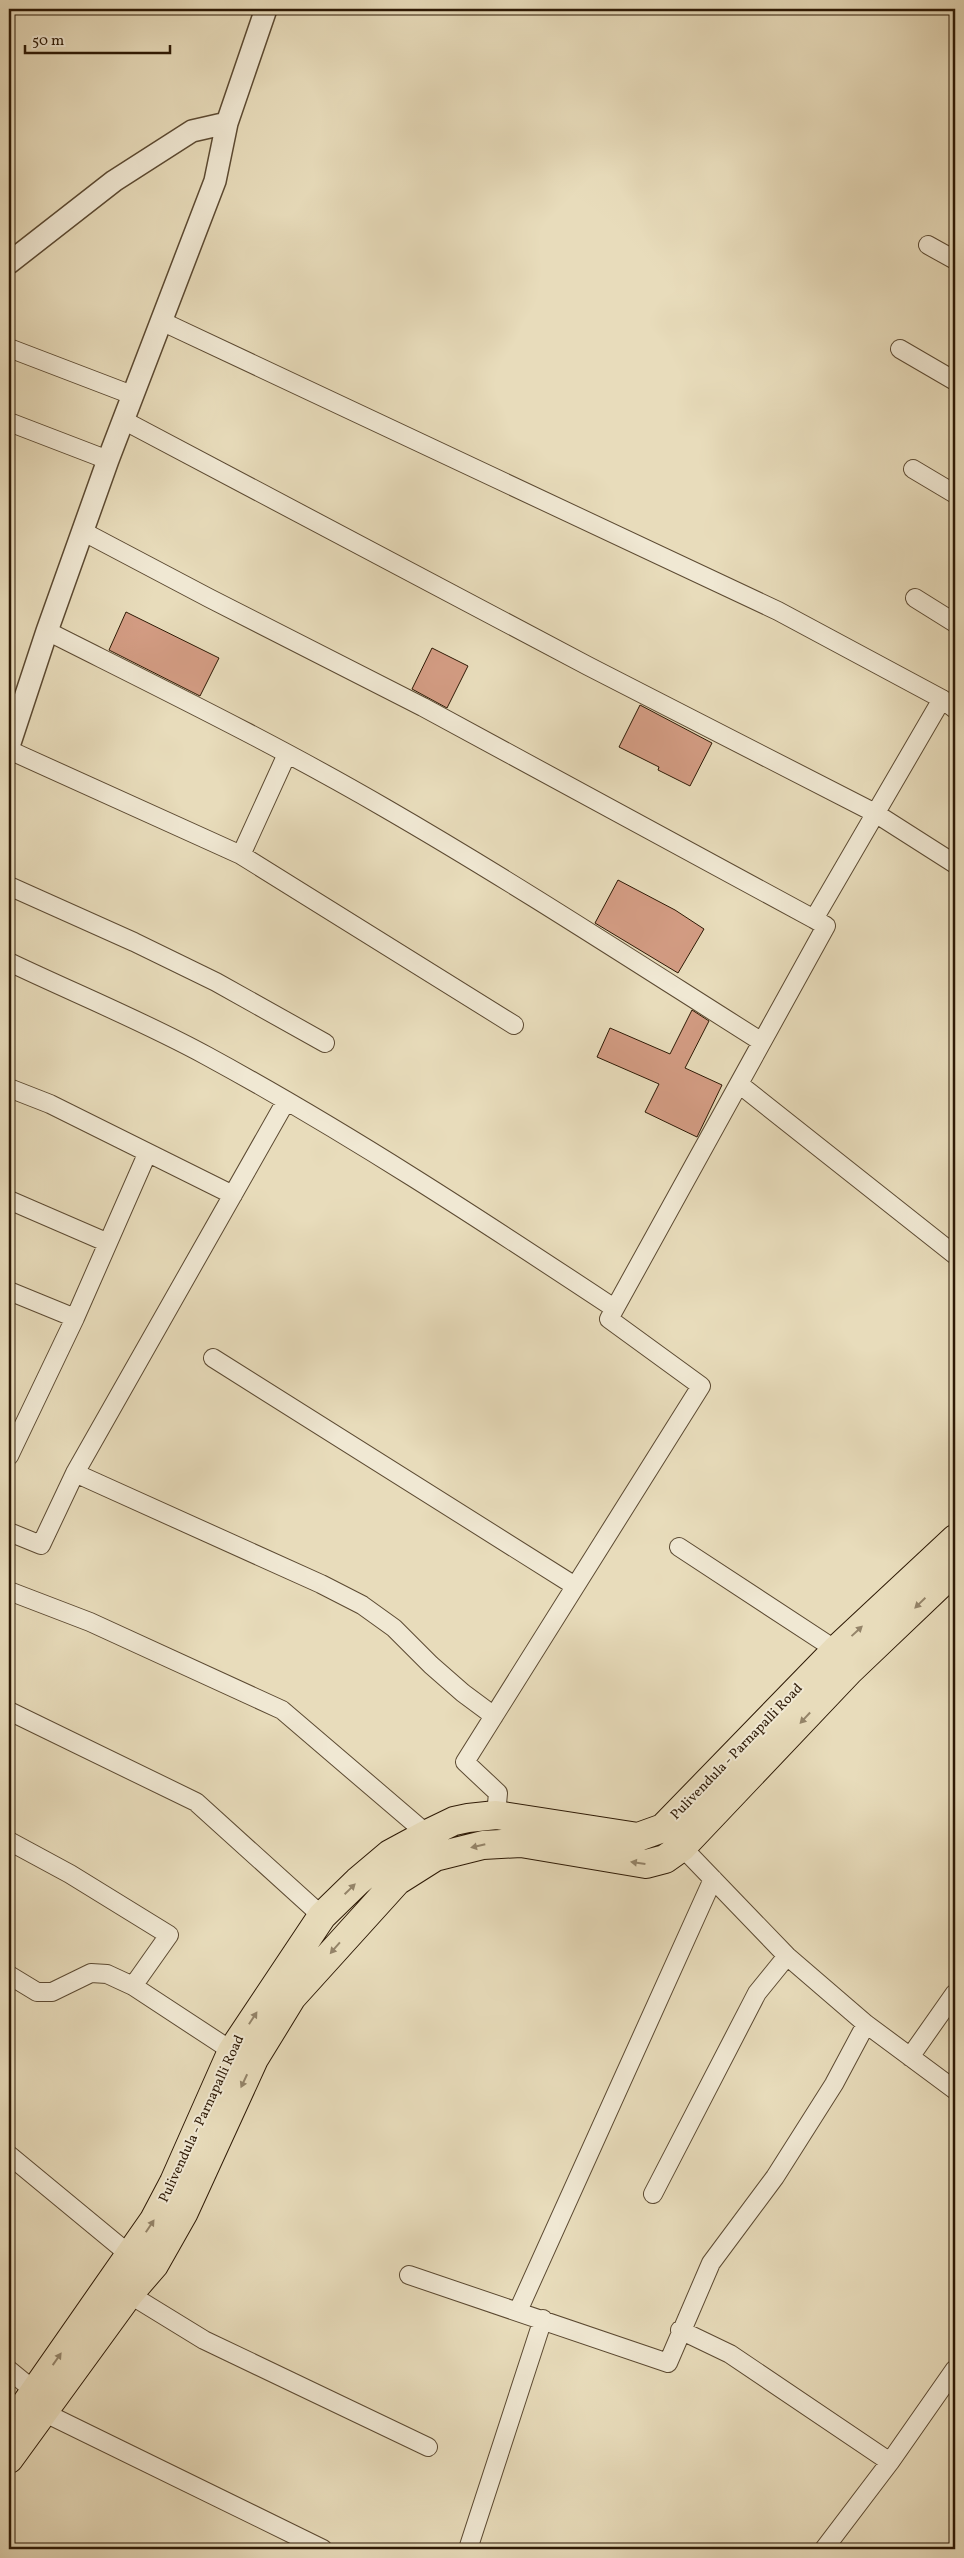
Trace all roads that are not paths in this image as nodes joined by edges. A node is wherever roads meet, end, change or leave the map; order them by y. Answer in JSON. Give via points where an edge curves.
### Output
{"nodes":[{"id":1,"x":266,"y":9,"type":"edge"},
{"id":2,"x":227,"y":123,"type":"junction"},
{"id":3,"x":928,"y":245,"type":"dead end"},
{"id":4,"x":955,"y":260,"type":"edge"},
{"id":5,"x":9,"y":263,"type":"edge"},
{"id":6,"x":161,"y":321,"type":"junction"},
{"id":7,"x":9,"y":348,"type":"edge"},
{"id":8,"x":900,"y":349,"type":"dead end"},
{"id":9,"x":955,"y":381,"type":"edge"},
{"id":10,"x":132,"y":395,"type":"junction"},
{"id":11,"x":123,"y":420,"type":"junction"},
{"id":12,"x":9,"y":422,"type":"edge"},
{"id":13,"x":108,"y":460,"type":"junction"},
{"id":14,"x":913,"y":468,"type":"dead end"},
{"id":15,"x":955,"y":494,"type":"edge"},
{"id":16,"x":82,"y":531,"type":"junction"},
{"id":17,"x":915,"y":598,"type":"dead end"},
{"id":18,"x":955,"y":622,"type":"edge"},
{"id":19,"x":47,"y":630,"type":"junction"},
{"id":20,"x":949,"y":704,"type":"edge"},
{"id":21,"x":9,"y":746,"type":"edge"},
{"id":22,"x":9,"y":750,"type":"edge"},
{"id":23,"x":287,"y":754,"type":"junction"},
{"id":24,"x":875,"y":813,"type":"junction"},
{"id":25,"x":241,"y":855,"type":"junction"},
{"id":26,"x":955,"y":864,"type":"edge"},
{"id":27,"x":9,"y":886,"type":"edge"},
{"id":28,"x":814,"y":919,"type":"junction"},
{"id":29,"x":9,"y":962,"type":"edge"},
{"id":30,"x":514,"y":1025,"type":"dead end"},
{"id":31,"x":762,"y":1042,"type":"junction"},
{"id":32,"x":325,"y":1043,"type":"dead end"},
{"id":33,"x":739,"y":1084,"type":"junction"},
{"id":34,"x":9,"y":1088,"type":"edge"},
{"id":35,"x":286,"y":1100,"type":"junction"},
{"id":36,"x":147,"y":1154,"type":"junction"},
{"id":37,"x":232,"y":1195,"type":"junction"},
{"id":38,"x":9,"y":1200,"type":"edge"},
{"id":39,"x":106,"y":1242,"type":"junction"},
{"id":40,"x":955,"y":1255,"type":"edge"},
{"id":41,"x":9,"y":1291,"type":"edge"},
{"id":42,"x":614,"y":1308,"type":"junction"},
{"id":43,"x":75,"y":1318,"type":"junction"},
{"id":44,"x":213,"y":1358,"type":"dead end"},
{"id":45,"x":9,"y":1456,"type":"edge"},
{"id":46,"x":75,"y":1473,"type":"junction"},
{"id":47,"x":9,"y":1532,"type":"edge"},
{"id":48,"x":955,"y":1539,"type":"edge"},
{"id":49,"x":679,"y":1547,"type":"dead end"},
{"id":50,"x":955,"y":1570,"type":"edge"},
{"id":51,"x":575,"y":1586,"type":"junction"},
{"id":52,"x":9,"y":1591,"type":"edge"},
{"id":53,"x":836,"y":1650,"type":"junction"},
{"id":54,"x":9,"y":1711,"type":"edge"},
{"id":55,"x":494,"y":1716,"type":"junction"},
{"id":56,"x":496,"y":1816,"type":"junction"},
{"id":57,"x":663,"y":1828,"type":"junction"},
{"id":58,"x":427,"y":1834,"type":"junction"},
{"id":59,"x":9,"y":1841,"type":"edge"},
{"id":60,"x":682,"y":1847,"type":"junction"},
{"id":61,"x":713,"y":1879,"type":"junction"},
{"id":62,"x":322,"y":1916,"type":"junction"},
{"id":63,"x":786,"y":1956,"type":"junction"},
{"id":64,"x":9,"y":1976,"type":"edge"},
{"id":65,"x":133,"y":1986,"type":"junction"},
{"id":66,"x":955,"y":1993,"type":"edge"},
{"id":67,"x":866,"y":2024,"type":"junction"},
{"id":68,"x":232,"y":2051,"type":"junction"},
{"id":69,"x":910,"y":2057,"type":"junction"},
{"id":70,"x":955,"y":2090,"type":"edge"},
{"id":71,"x":9,"y":2155,"type":"edge"},
{"id":72,"x":653,"y":2194,"type":"dead end"},
{"id":73,"x":130,"y":2255,"type":"junction"},
{"id":74,"x":409,"y":2275,"type":"dead end"},
{"id":75,"x":129,"y":2294,"type":"junction"},
{"id":76,"x":518,"y":2311,"type":"junction"},
{"id":77,"x":543,"y":2320,"type":"junction"},
{"id":78,"x":680,"y":2330,"type":"junction"},
{"id":79,"x":955,"y":2369,"type":"edge"},
{"id":80,"x":9,"y":2370,"type":"edge"},
{"id":81,"x":42,"y":2402,"type":"junction"},
{"id":82,"x":9,"y":2428,"type":"edge"},
{"id":83,"x":428,"y":2447,"type":"dead end"},
{"id":84,"x":9,"y":2459,"type":"edge"},
{"id":85,"x":890,"y":2462,"type":"junction"},
{"id":86,"x":323,"y":2549,"type":"edge"},
{"id":87,"x":468,"y":2549,"type":"edge"},
{"id":88,"x":824,"y":2549,"type":"edge"}],
"edges":[{"from":1,"to":2,"type":"street"},
{"from":2,"to":5,"type":"street","via":[[192,131],[114,181]]},
{"from":2,"to":6,"type":"street","via":[[215,180]]},
{"from":3,"to":4,"type":"street"},
{"from":6,"to":10,"type":"street"},
{"from":6,"to":20,"type":"street","via":[[778,611]]},
{"from":7,"to":10,"type":"street"},
{"from":8,"to":9,"type":"street"},
{"from":10,"to":11,"type":"street"},
{"from":11,"to":13,"type":"street"},
{"from":11,"to":24,"type":"street","via":[[588,666]]},
{"from":12,"to":13,"type":"street"},
{"from":13,"to":16,"type":"street"},
{"from":14,"to":15,"type":"street"},
{"from":16,"to":19,"type":"street"},
{"from":16,"to":28,"type":"street","via":[[423,707]]},
{"from":17,"to":18,"type":"street"},
{"from":19,"to":21,"type":"street"},
{"from":19,"to":23,"type":"street"},
{"from":20,"to":24,"type":"street"},
{"from":22,"to":25,"type":"street"},
{"from":23,"to":25,"type":"street"},
{"from":23,"to":31,"type":"street","via":[[462,854]]},
{"from":24,"to":26,"type":"street"},
{"from":24,"to":28,"type":"street"},
{"from":25,"to":30,"type":"street"},
{"from":27,"to":32,"type":"street","via":[[192,970]]},
{"from":28,"to":31,"type":"street","via":[[826,926]]},
{"from":29,"to":35,"type":"street","via":[[205,1055]]},
{"from":31,"to":33,"type":"street"},
{"from":33,"to":40,"type":"street"},
{"from":33,"to":42,"type":"street"},
{"from":34,"to":36,"type":"street","via":[[50,1104]]},
{"from":35,"to":37,"type":"street"},
{"from":35,"to":42,"type":"street","via":[[439,1192]]},
{"from":36,"to":37,"type":"street"},
{"from":36,"to":39,"type":"street"},
{"from":37,"to":46,"type":"street"},
{"from":38,"to":39,"type":"street"},
{"from":39,"to":43,"type":"street"},
{"from":41,"to":43,"type":"street"},
{"from":42,"to":51,"type":"street","via":[[609,1319],[701,1386]]},
{"from":43,"to":45,"type":"street"},
{"from":44,"to":51,"type":"street"},
{"from":46,"to":47,"type":"street","via":[[42,1545]]},
{"from":46,"to":55,"type":"street","via":[[362,1605],[394,1628],[437,1671]]},
{"from":53,"to":48,"type":"main road","name":"Pulivendula - Parnapalli Road","one_way":true},
{"from":49,"to":53,"type":"street"},
{"from":50,"to":60,"type":"main road","name":"Pulivendula - Parnapalli Road","one_way":true,"via":[[849,1671]]},
{"from":51,"to":55,"type":"street"},
{"from":52,"to":58,"type":"street","via":[[90,1622],[282,1710]]},
{"from":53,"to":57,"type":"main road","name":"Pulivendula - Parnapalli Road"},
{"from":54,"to":62,"type":"street","via":[[196,1802]]},
{"from":55,"to":56,"type":"street","via":[[465,1762],[498,1793]]},
{"from":56,"to":57,"type":"main road","name":"Pulivendula - Parnapalli Road","via":[[638,1837]]},
{"from":56,"to":58,"type":"main road","name":"Pulivendula - Parnapalli Road","via":[[454,1821]]},
{"from":57,"to":60,"type":"main road"},
{"from":62,"to":58,"type":"main road","name":"Pulivendula - Parnapalli Road","one_way":true,"via":[[390,1854]]},
{"from":59,"to":65,"type":"street","via":[[169,1935]]},
{"from":60,"to":61,"type":"street"},
{"from":60,"to":75,"type":"main road","name":"Pulivendula - Parnapalli Road","one_way":true,"via":[[665,1860],[646,1864],[521,1843],[483,1845],[434,1857],[396,1881],[292,1997],[254,2059],[184,2212],[154,2265]]},
{"from":61,"to":63,"type":"street"},
{"from":61,"to":76,"type":"street"},
{"from":68,"to":62,"type":"main road","name":"Pulivendula - Parnapalli Road","one_way":true},
{"from":63,"to":67,"type":"street"},
{"from":63,"to":72,"type":"street","via":[[757,1993]]},
{"from":64,"to":65,"type":"street","via":[[37,1992],[52,1992],[91,1972],[107,1974]]},
{"from":65,"to":68,"type":"street"},
{"from":66,"to":69,"type":"street"},
{"from":67,"to":69,"type":"street"},
{"from":67,"to":78,"type":"street","via":[[834,2084],[774,2177],[711,2263]]},
{"from":73,"to":68,"type":"main road","name":"Pulivendula - Parnapalli Road","one_way":true,"via":[[174,2182]]},
{"from":69,"to":70,"type":"street"},
{"from":71,"to":73,"type":"street"},
{"from":81,"to":73,"type":"main road","name":"Pulivendula - Parnapalli Road","one_way":true},
{"from":74,"to":76,"type":"street"},
{"from":75,"to":81,"type":"main road","name":"Pulivendula - Parnapalli Road"},
{"from":75,"to":83,"type":"street","via":[[204,2340]]},
{"from":76,"to":77,"type":"street"},
{"from":77,"to":78,"type":"street","via":[[668,2364]]},
{"from":77,"to":87,"type":"street"},
{"from":78,"to":85,"type":"street","via":[[730,2354]]},
{"from":79,"to":85,"type":"street"},
{"from":80,"to":81,"type":"street"},
{"from":81,"to":82,"type":"main road","name":"Pulivendula - Parnapalli Road"},
{"from":81,"to":84,"type":"main road","name":"Pulivendula - Parnapalli Road"},
{"from":81,"to":86,"type":"street"},
{"from":85,"to":88,"type":"street"}]}
